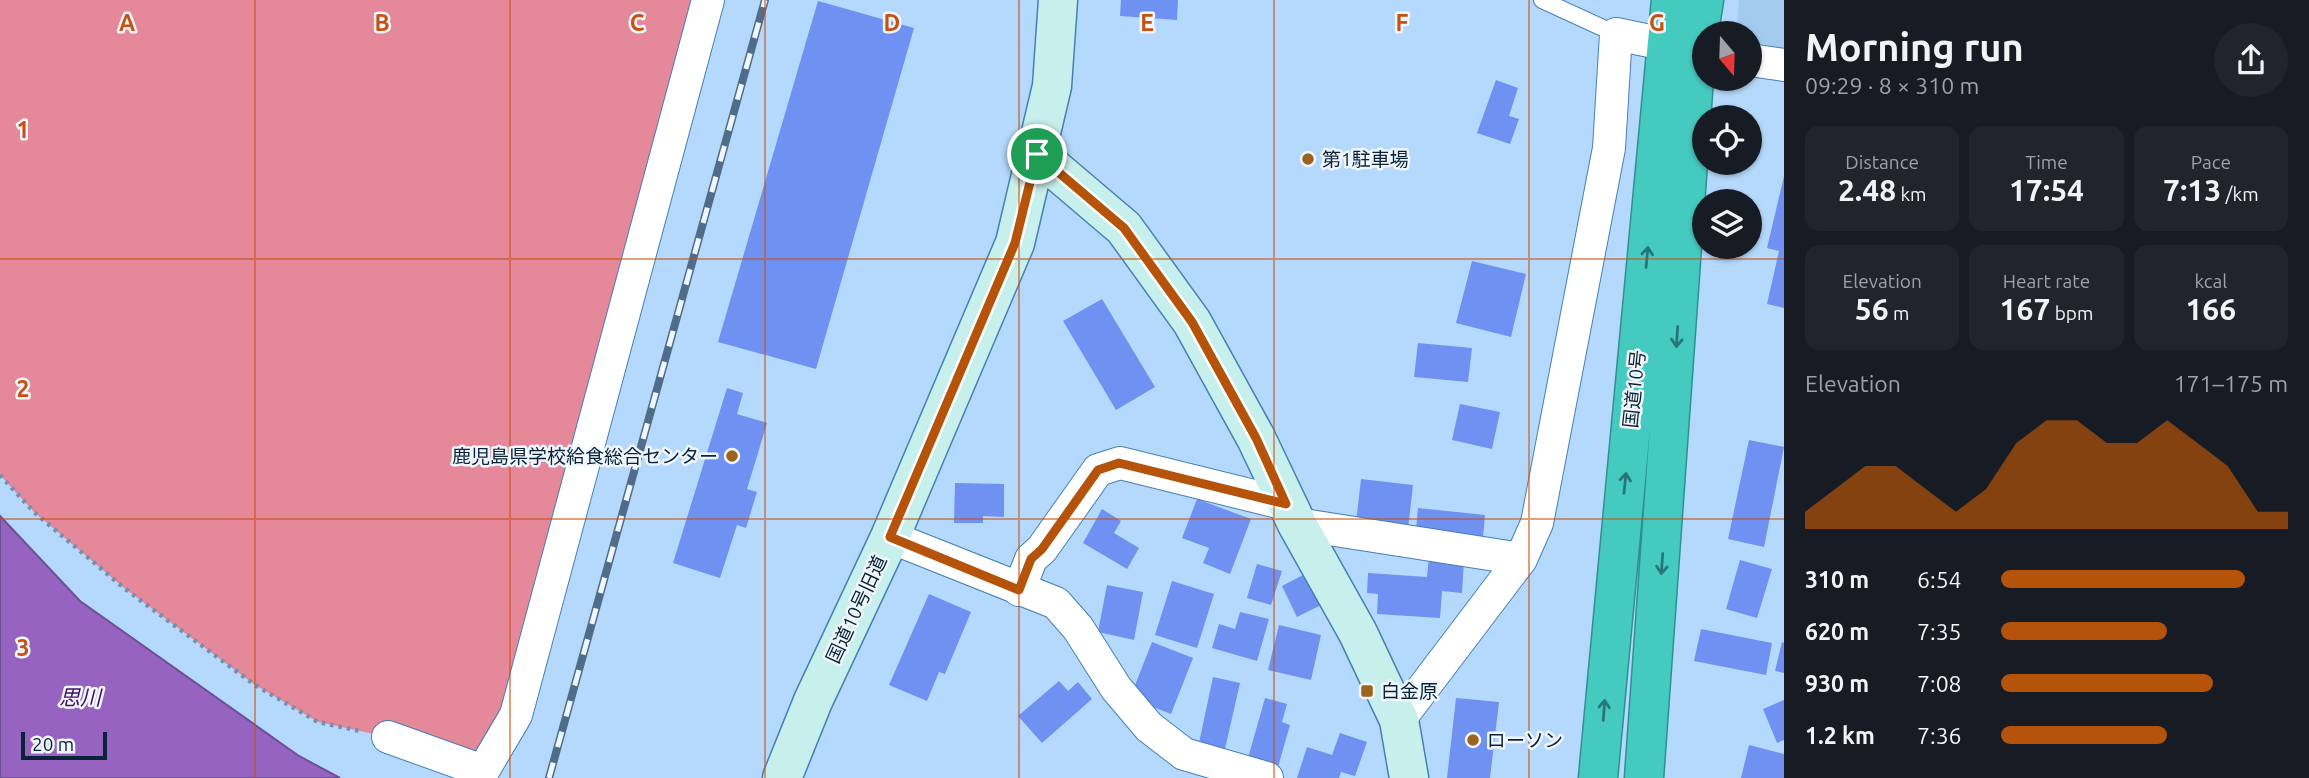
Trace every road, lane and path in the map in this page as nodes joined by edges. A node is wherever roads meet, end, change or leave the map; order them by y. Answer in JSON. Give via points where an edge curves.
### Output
{"nodes":[{"id":1,"x":708,"y":0,"type":"edge"},
{"id":2,"x":1058,"y":0,"type":"edge"},
{"id":3,"x":1542,"y":0,"type":"edge"},
{"id":4,"x":1671,"y":0,"type":"edge"},
{"id":5,"x":1704,"y":0,"type":"edge"},
{"id":6,"x":1616,"y":34,"type":"junction"},
{"id":7,"x":1689,"y":49,"type":"edge"},
{"id":8,"x":1762,"y":62,"type":"edge"},
{"id":9,"x":1784,"y":65,"type":"edge"},
{"id":10,"x":1037,"y":154,"type":"junction"},
{"id":11,"x":0,"y":475,"type":"edge"},
{"id":12,"x":1292,"y":514,"type":"junction"},
{"id":13,"x":890,"y":537,"type":"junction"},
{"id":14,"x":1521,"y":558,"type":"junction"},
{"id":15,"x":1019,"y":590,"type":"junction"},
{"id":16,"x":1399,"y":720,"type":"junction"},
{"id":17,"x":387,"y":737,"type":"joint"},
{"id":18,"x":782,"y":778,"type":"edge"},
{"id":19,"x":1267,"y":778,"type":"edge"},
{"id":20,"x":1409,"y":778,"type":"edge"},
{"id":21,"x":1598,"y":778,"type":"edge"},
{"id":22,"x":1644,"y":778,"type":"edge"}],
"edges":[{"from":1,"to":17,"type":"street","via":[[516,715],[483,771]]},
{"from":2,"to":10,"type":"street","name":"国道10号旧道","via":[[1052,86]]},
{"from":3,"to":6,"type":"lane"},
{"from":4,"to":7,"type":"highway","name":"国道10号"},
{"from":5,"to":7,"type":"highway","name":"国道10号"},
{"from":6,"to":7,"type":"street"},
{"from":6,"to":14,"type":"street","via":[[1609,148],[1537,523]]},
{"from":21,"to":7,"type":"highway","name":"国道10号","one_way":true},
{"from":7,"to":22,"type":"highway","name":"国道10号","one_way":true},
{"from":8,"to":9,"type":"street"},
{"from":10,"to":12,"type":"street","via":[[1124,228],[1192,322]]},
{"from":10,"to":13,"type":"street","name":"国道10号旧道","via":[[1015,243]]},
{"from":11,"to":17,"type":"path","via":[[34,512],[124,588],[255,685],[318,722]]},
{"from":12,"to":14,"type":"street"},
{"from":12,"to":15,"type":"street","via":[[1119,463],[1098,470],[1031,559]]},
{"from":12,"to":16,"type":"street","via":[[1358,633]]},
{"from":13,"to":15,"type":"street"},
{"from":13,"to":18,"type":"street","name":"国道10号旧道"},
{"from":14,"to":16,"type":"street"},
{"from":15,"to":19,"type":"street","via":[[1056,603],[1149,727],[1184,754]]},
{"from":16,"to":20,"type":"street"}]}
